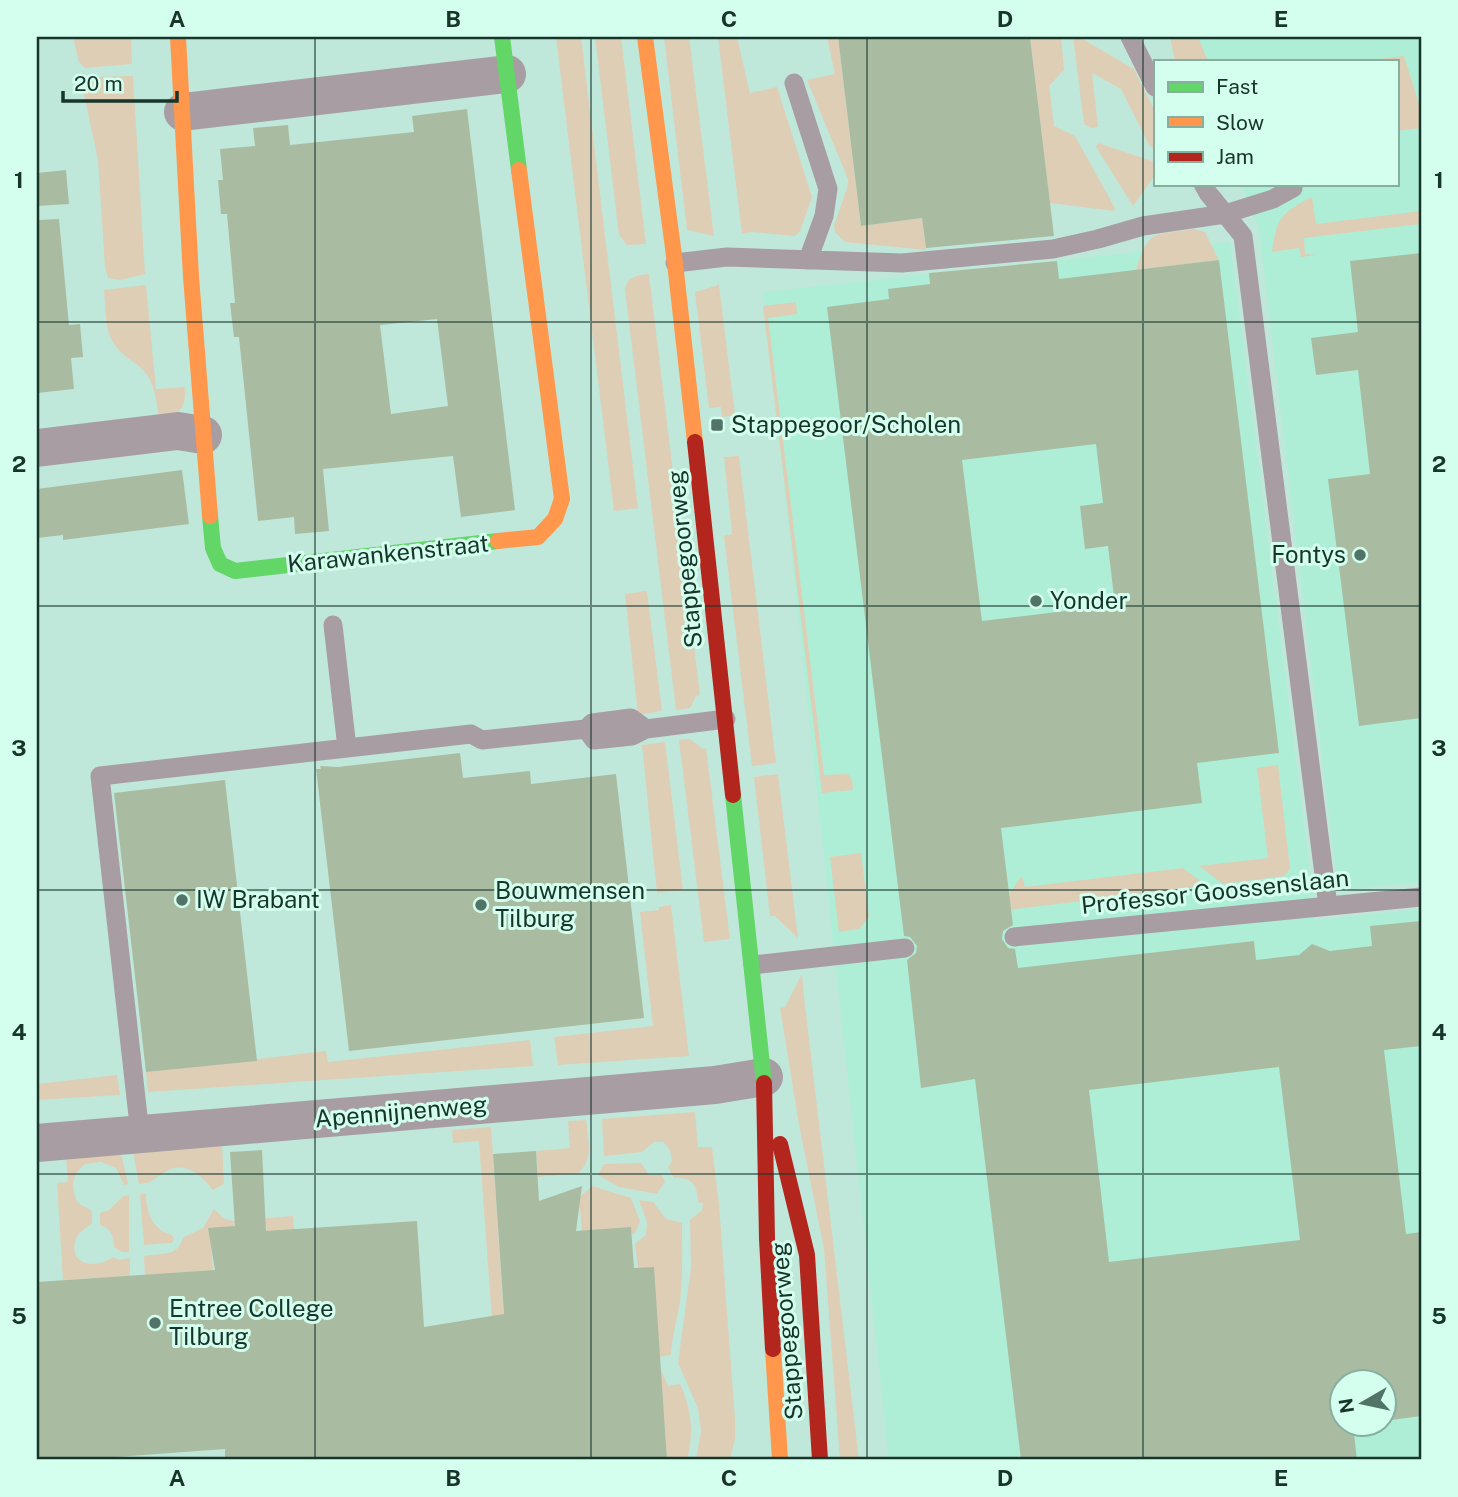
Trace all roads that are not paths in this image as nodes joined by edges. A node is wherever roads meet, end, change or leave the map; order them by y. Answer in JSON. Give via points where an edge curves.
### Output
{"nodes":[{"id":1,"x":178,"y":37,"type":"edge"},
{"id":2,"x":502,"y":37,"type":"edge"},
{"id":3,"x":645,"y":37,"type":"edge"},
{"id":4,"x":1130,"y":37,"type":"edge"},
{"id":5,"x":507,"y":74,"type":"junction"},
{"id":6,"x":794,"y":83,"type":"dead end"},
{"id":7,"x":1154,"y":85,"type":"edge"},
{"id":8,"x":183,"y":112,"type":"junction"},
{"id":9,"x":1204,"y":186,"type":"edge"},
{"id":10,"x":1293,"y":188,"type":"dead end"},
{"id":11,"x":1225,"y":214,"type":"junction"},
{"id":12,"x":807,"y":260,"type":"junction"},
{"id":13,"x":675,"y":263,"type":"junction"},
{"id":14,"x":203,"y":435,"type":"junction"},
{"id":15,"x":37,"y":448,"type":"edge"},
{"id":16,"x":333,"y":625,"type":"dead end"},
{"id":17,"x":726,"y":719,"type":"junction"},
{"id":18,"x":347,"y":748,"type":"junction"},
{"id":19,"x":1421,"y":897,"type":"edge"},
{"id":20,"x":1328,"y":906,"type":"junction"},
{"id":21,"x":1014,"y":937,"type":"dead end"},
{"id":22,"x":905,"y":948,"type":"dead end"},
{"id":23,"x":753,"y":965,"type":"junction"},
{"id":24,"x":764,"y":1077,"type":"junction"},
{"id":25,"x":140,"y":1134,"type":"junction"},
{"id":26,"x":37,"y":1143,"type":"edge"},
{"id":27,"x":780,"y":1460,"type":"edge"},
{"id":28,"x":820,"y":1460,"type":"edge"}],
"edges":[{"from":1,"to":8,"type":"street","name":"Karawankenstraat"},
{"from":2,"to":5,"type":"street","name":"Karawankenstraat"},
{"from":3,"to":13,"type":"street","name":"Stappegoorweg"},
{"from":4,"to":7,"type":"lane"},
{"from":5,"to":8,"type":"street"},
{"from":5,"to":14,"type":"street","name":"Karawankenstraat","via":[[562,499],[555,519],[538,537],[235,571],[220,564],[213,548]]},
{"from":6,"to":12,"type":"lane","via":[[828,188],[824,216]]},
{"from":8,"to":14,"type":"street","name":"Karawankenstraat"},
{"from":9,"to":11,"type":"lane"},
{"from":10,"to":11,"type":"lane"},
{"from":11,"to":12,"type":"lane","via":[[1143,226],[1053,248],[901,263]]},
{"from":11,"to":20,"type":"lane","via":[[1243,236]]},
{"from":12,"to":13,"type":"lane","via":[[727,257]]},
{"from":13,"to":17,"type":"street","name":"Stappegoorweg"},
{"from":14,"to":15,"type":"street","via":[[178,431]]},
{"from":16,"to":18,"type":"lane"},
{"from":17,"to":18,"type":"lane","via":[[594,740],[586,729],[482,740],[471,734]]},
{"from":17,"to":23,"type":"street","name":"Stappegoorweg"},
{"from":18,"to":25,"type":"lane","via":[[100,776]]},
{"from":19,"to":20,"type":"lane","name":"Professor Goossenslaan"},
{"from":20,"to":21,"type":"lane","name":"Professor Goossenslaan"},
{"from":22,"to":23,"type":"lane"},
{"from":23,"to":24,"type":"street","name":"Stappegoorweg"},
{"from":24,"to":25,"type":"street","name":"Apennijnenweg","via":[[715,1085]]},
{"from":24,"to":27,"type":"street","name":"Stappegoorweg","via":[[767,1239]]},
{"from":24,"to":28,"type":"street","name":"Stappegoorweg","via":[[807,1255]]},
{"from":25,"to":26,"type":"street","name":"Apennijnenweg"}]}
